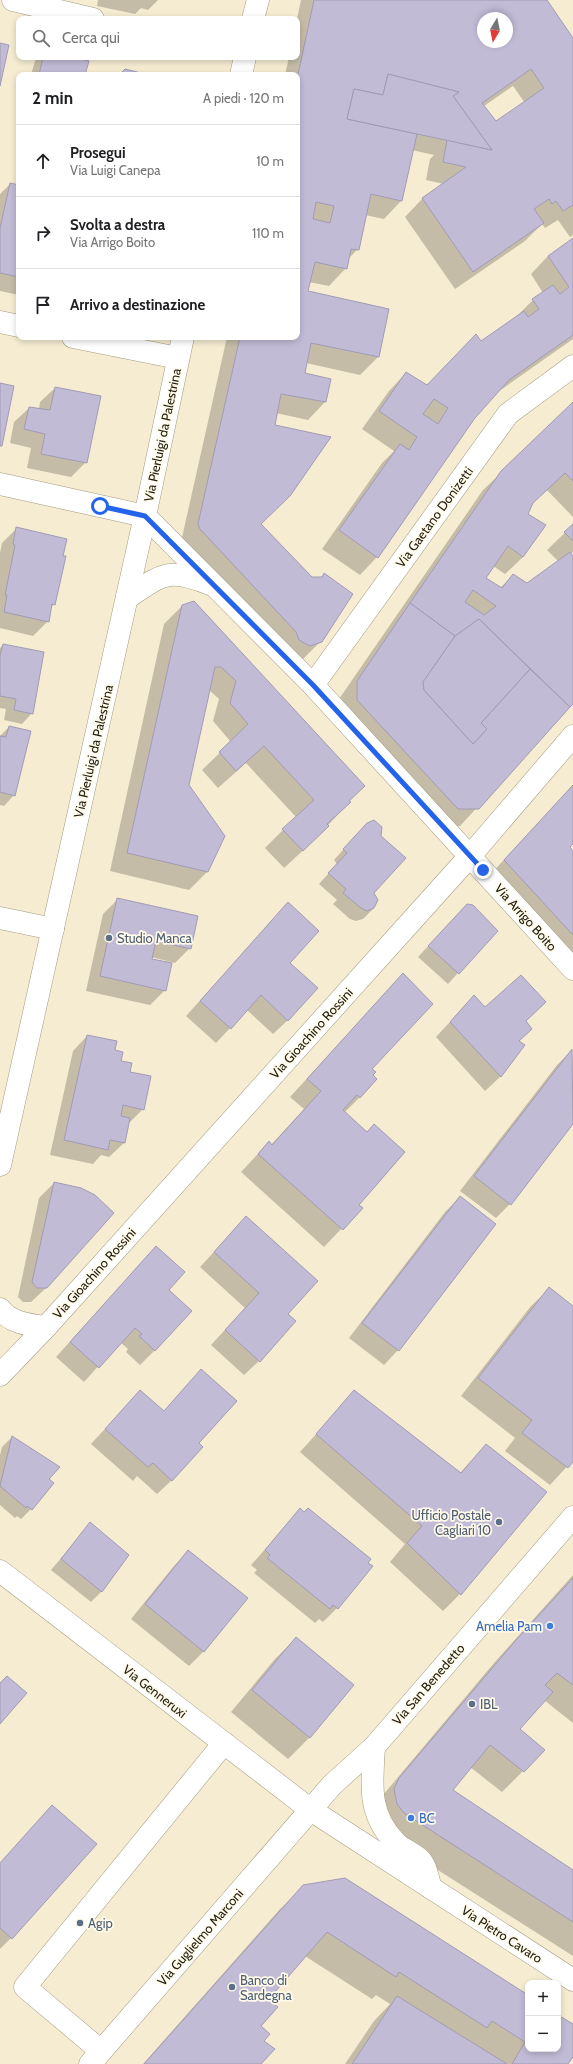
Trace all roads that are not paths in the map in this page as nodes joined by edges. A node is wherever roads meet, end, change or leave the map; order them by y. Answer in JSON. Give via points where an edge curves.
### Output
{"nodes":[{"id":1,"x":12,"y":0,"type":"edge"},
{"id":2,"x":258,"y":0,"type":"edge"},
{"id":3,"x":80,"y":16,"type":"edge"},
{"id":4,"x":254,"y":16,"type":"edge"},
{"id":5,"x":244,"y":60,"type":"edge"},
{"id":6,"x":242,"y":72,"type":"edge"},
{"id":7,"x":0,"y":322,"type":"edge"},
{"id":8,"x":16,"y":325,"type":"edge"},
{"id":9,"x":88,"y":340,"type":"edge"},
{"id":10,"x":182,"y":340,"type":"edge"},
{"id":11,"x":178,"y":358,"type":"junction"},
{"id":12,"x":573,"y":366,"type":"edge"},
{"id":13,"x":0,"y":484,"type":"edge"},
{"id":14,"x":145,"y":516,"type":"junction"},
{"id":15,"x":214,"y":586,"type":"junction"},
{"id":16,"x":127,"y":598,"type":"junction"},
{"id":17,"x":313,"y":685,"type":"junction"},
{"id":18,"x":573,"y":736,"type":"edge"},
{"id":19,"x":470,"y":856,"type":"junction"},
{"id":20,"x":0,"y":918,"type":"edge"},
{"id":21,"x":53,"y":929,"type":"junction"},
{"id":22,"x":573,"y":969,"type":"edge"},
{"id":23,"x":0,"y":1165,"type":"edge"},
{"id":24,"x":0,"y":1309,"type":"edge"},
{"id":25,"x":46,"y":1327,"type":"junction"},
{"id":26,"x":0,"y":1375,"type":"edge"},
{"id":27,"x":573,"y":1517,"type":"edge"},
{"id":28,"x":0,"y":1571,"type":"edge"},
{"id":29,"x":224,"y":1744,"type":"junction"},
{"id":30,"x":374,"y":1747,"type":"junction"},
{"id":31,"x":311,"y":1810,"type":"junction"},
{"id":32,"x":431,"y":1888,"type":"junction"},
{"id":33,"x":573,"y":1980,"type":"edge"},
{"id":34,"x":95,"y":2058,"type":"edge"}],
"edges":[{"from":1,"to":3,"type":"street"},
{"from":2,"to":4,"type":"street"},
{"from":5,"to":6,"type":"street"},
{"from":7,"to":8,"type":"street"},
{"from":9,"to":11,"type":"street"},
{"from":10,"to":11,"type":"street","name":"Via Pierluigi da Palestrina"},
{"from":11,"to":14,"type":"street","name":"Via Pierluigi da Palestrina"},
{"from":12,"to":17,"type":"street","name":"Via Gaetano Donizetti","via":[[508,414]]},
{"from":13,"to":14,"type":"street"},
{"from":14,"to":15,"type":"street","name":"Via Arrigo Boito"},
{"from":14,"to":16,"type":"street","name":"Via Pierluigi da Palestrina"},
{"from":15,"to":16,"type":"street","name":"Via Arrigo Boito","via":[[186,575],[165,574]]},
{"from":15,"to":17,"type":"street","name":"Via Arrigo Boito"},
{"from":16,"to":21,"type":"street","name":"Via Pierluigi da Palestrina"},
{"from":17,"to":19,"type":"street","name":"Via Arrigo Boito"},
{"from":18,"to":19,"type":"street","name":"Via Gioachino Rossini"},
{"from":19,"to":22,"type":"street","name":"Via Arrigo Boito"},
{"from":19,"to":25,"type":"street","name":"Via Gioachino Rossini"},
{"from":20,"to":21,"type":"street"},
{"from":21,"to":23,"type":"street","name":"Via Pierluigi da Palestrina"},
{"from":24,"to":25,"type":"street","name":"Via Gioachino Rossini","via":[[5,1316],[28,1325]]},
{"from":25,"to":26,"type":"street","name":"Via Gioachino Rossini"},
{"from":27,"to":30,"type":"street","name":"Via San Benedetto"},
{"from":28,"to":29,"type":"street","name":"Via Genneruxi"},
{"from":29,"to":31,"type":"street","name":"Via Genneruxi"},
{"from":29,"to":34,"type":"street","via":[[25,1987]]},
{"from":30,"to":31,"type":"street","name":"Via San Benedetto","via":[[332,1785]]},
{"from":30,"to":32,"type":"street","via":[[374,1807],[384,1829],[396,1843],[422,1862]]},
{"from":31,"to":32,"type":"street","name":"Via Pietro Cavaro"},
{"from":31,"to":34,"type":"street","name":"Via Guglielmo Marconi"},
{"from":32,"to":33,"type":"street","name":"Via Pietro Cavaro"}]}
